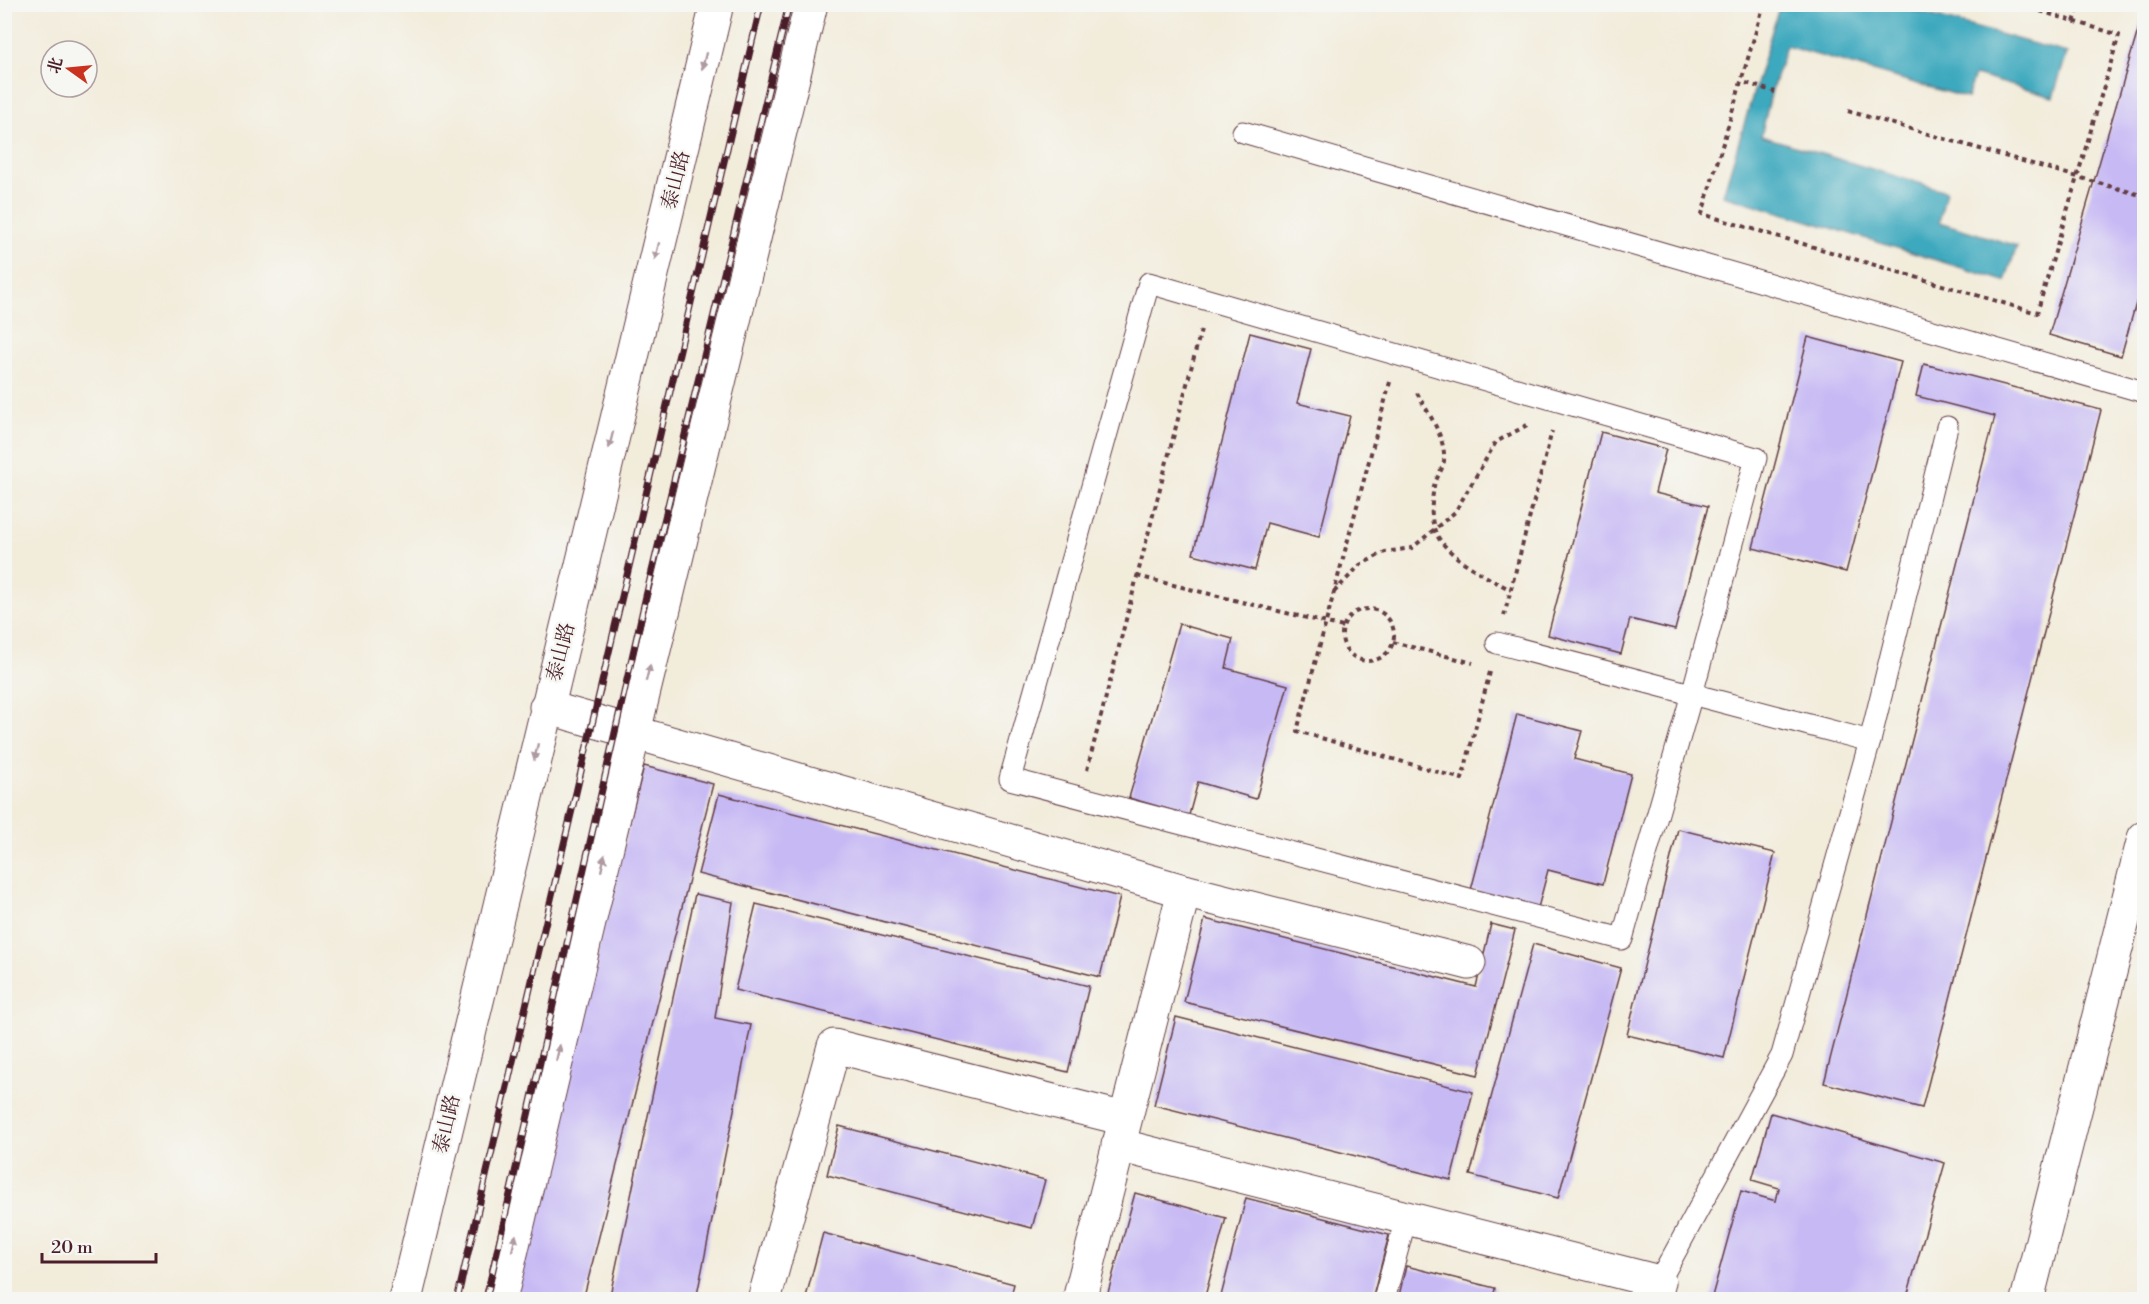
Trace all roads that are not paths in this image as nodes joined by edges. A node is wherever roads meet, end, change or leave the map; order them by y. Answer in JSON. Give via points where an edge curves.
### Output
{"nodes":[{"id":1,"x":717,"y":4,"type":"edge"},
{"id":2,"x":811,"y":4,"type":"edge"},
{"id":3,"x":1243,"y":132,"type":"dead end"},
{"id":4,"x":2145,"y":392,"type":"edge"},
{"id":5,"x":1947,"y":427,"type":"dead end"},
{"id":6,"x":1497,"y":644,"type":"road end"},
{"id":7,"x":1692,"y":694,"type":"junction"},
{"id":8,"x":546,"y":707,"type":"junction"},
{"id":9,"x":634,"y":732,"type":"junction"},
{"id":10,"x":1870,"y":741,"type":"junction"},
{"id":11,"x":2145,"y":838,"type":"edge"},
{"id":12,"x":1184,"y":891,"type":"junction"},
{"id":13,"x":1469,"y":963,"type":"dead end"},
{"id":14,"x":1122,"y":1132,"type":"junction"},
{"id":15,"x":1406,"y":1218,"type":"junction"},
{"id":16,"x":1656,"y":1291,"type":"edge"},
{"id":17,"x":405,"y":1299,"type":"edge"},
{"id":18,"x":500,"y":1299,"type":"edge"},
{"id":19,"x":764,"y":1299,"type":"edge"},
{"id":20,"x":1079,"y":1299,"type":"edge"},
{"id":21,"x":1384,"y":1299,"type":"edge"},
{"id":22,"x":2027,"y":1299,"type":"edge"}],
"edges":[{"from":1,"to":8,"type":"street","name":"泰山路","one_way":true},
{"from":9,"to":2,"type":"street","one_way":true},
{"from":3,"to":4,"type":"lane"},
{"from":5,"to":10,"type":"lane"},
{"from":6,"to":7,"type":"lane"},
{"from":7,"to":7,"type":"lane","via":[[1622,939],[1010,779],[1149,283],[1397,355],[1558,411],[1756,459]]},
{"from":7,"to":10,"type":"lane"},
{"from":8,"to":9,"type":"street"},
{"from":8,"to":17,"type":"street","name":"泰山路","one_way":true},
{"from":9,"to":12,"type":"street"},
{"from":18,"to":9,"type":"street","one_way":true},
{"from":10,"to":16,"type":"lane","via":[[1782,1055]]},
{"from":11,"to":22,"type":"street"},
{"from":12,"to":13,"type":"street"},
{"from":12,"to":14,"type":"street"},
{"from":14,"to":15,"type":"street"},
{"from":14,"to":19,"type":"street","via":[[834,1046]]},
{"from":14,"to":20,"type":"street"},
{"from":15,"to":16,"type":"street"},
{"from":15,"to":21,"type":"lane"}]}
